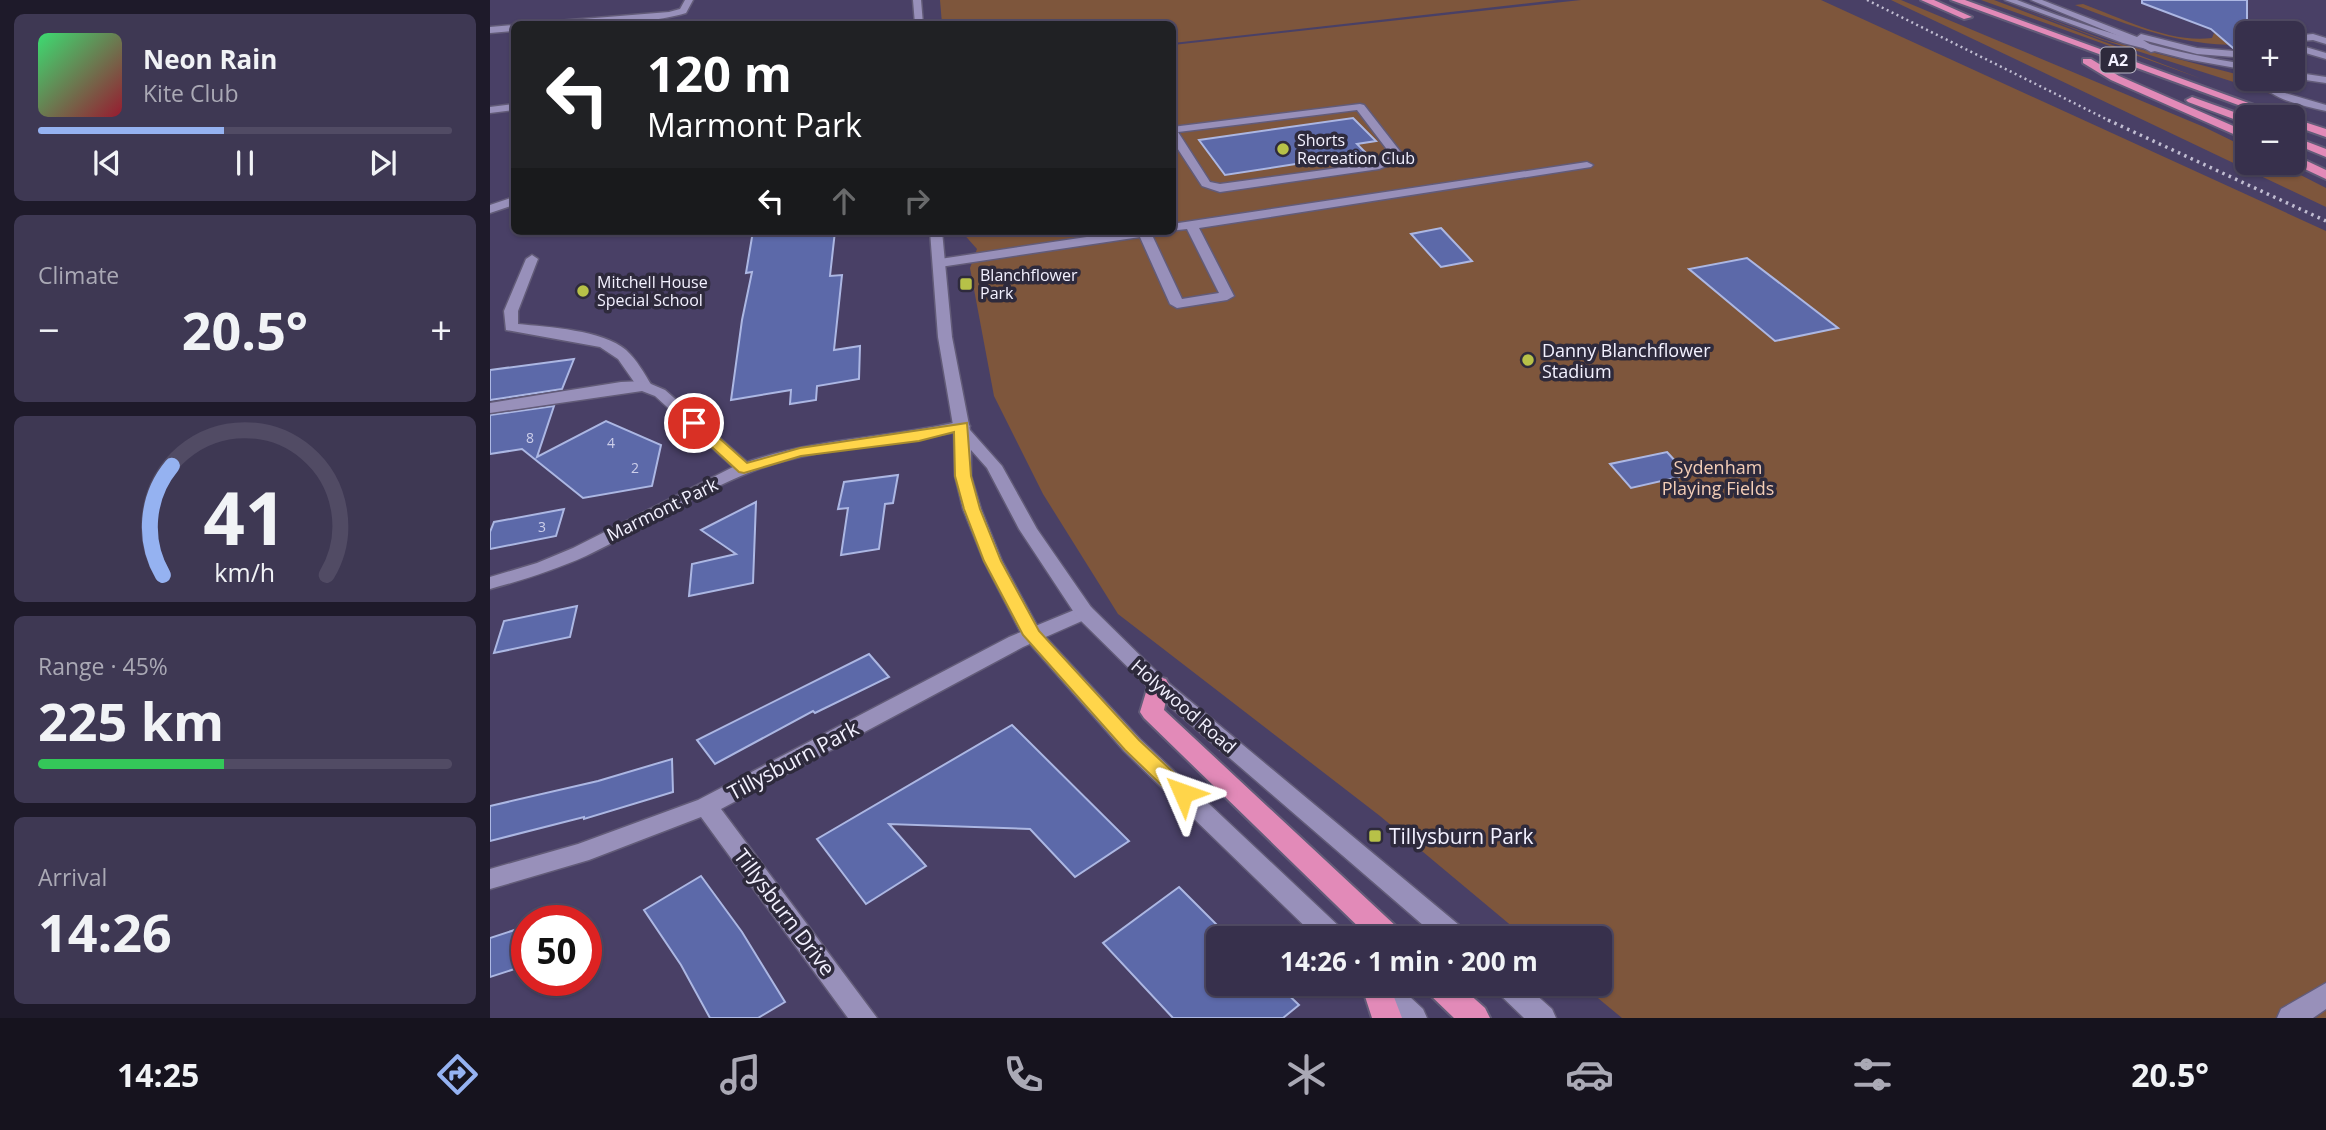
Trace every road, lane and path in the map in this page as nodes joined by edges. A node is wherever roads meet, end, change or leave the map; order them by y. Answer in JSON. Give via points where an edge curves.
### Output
{"nodes":[{"id":1,"x":689,"y":0,"type":"edge"},
{"id":2,"x":916,"y":0,"type":"edge"},
{"id":3,"x":1926,"y":0,"type":"edge"},
{"id":4,"x":1956,"y":0,"type":"edge"},
{"id":5,"x":2009,"y":0,"type":"edge"},
{"id":6,"x":2035,"y":0,"type":"edge"},
{"id":7,"x":595,"y":21,"type":"edge"},
{"id":8,"x":919,"y":21,"type":"edge"},
{"id":9,"x":1982,"y":22,"type":"dead end"},
{"id":10,"x":511,"y":28,"type":"edge"},
{"id":11,"x":490,"y":30,"type":"edge"},
{"id":12,"x":2121,"y":33,"type":"junction"},
{"id":13,"x":2305,"y":38,"type":"edge"},
{"id":14,"x":2326,"y":41,"type":"edge"},
{"id":15,"x":2154,"y":50,"type":"junction"},
{"id":16,"x":2305,"y":50,"type":"edge"},
{"id":17,"x":2235,"y":54,"type":"edge"},
{"id":18,"x":2326,"y":56,"type":"edge"},
{"id":19,"x":2235,"y":65,"type":"edge"},
{"id":20,"x":2305,"y":77,"type":"edge"},
{"id":21,"x":2326,"y":80,"type":"edge"},
{"id":22,"x":2272,"y":91,"type":"edge"},
{"id":23,"x":2247,"y":105,"type":"edge"},
{"id":24,"x":511,"y":107,"type":"edge"},
{"id":25,"x":2326,"y":108,"type":"edge"},
{"id":26,"x":490,"y":110,"type":"edge"},
{"id":27,"x":2235,"y":117,"type":"edge"},
{"id":28,"x":2305,"y":126,"type":"edge"},
{"id":29,"x":1176,"y":130,"type":"edge"},
{"id":30,"x":2235,"y":131,"type":"edge"},
{"id":31,"x":2326,"y":133,"type":"edge"},
{"id":32,"x":1176,"y":136,"type":"edge"},
{"id":33,"x":2305,"y":144,"type":"edge"},
{"id":34,"x":2326,"y":153,"type":"edge"},
{"id":35,"x":1587,"y":165,"type":"dead end"},
{"id":36,"x":2305,"y":165,"type":"edge"},
{"id":37,"x":2326,"y":176,"type":"edge"},
{"id":38,"x":511,"y":202,"type":"edge"},
{"id":39,"x":490,"y":209,"type":"edge"},
{"id":40,"x":1191,"y":225,"type":"junction"},
{"id":41,"x":1176,"y":227,"type":"edge"},
{"id":42,"x":937,"y":235,"type":"edge"},
{"id":43,"x":1127,"y":235,"type":"edge"},
{"id":44,"x":1149,"y":235,"type":"edge"},
{"id":45,"x":531,"y":259,"type":"dead end"},
{"id":46,"x":940,"y":262,"type":"junction"},
{"id":47,"x":644,"y":386,"type":"junction"},
{"id":48,"x":490,"y":408,"type":"edge"},
{"id":49,"x":962,"y":428,"type":"junction"},
{"id":50,"x":744,"y":468,"type":"junction"},
{"id":51,"x":490,"y":583,"type":"edge"},
{"id":52,"x":1084,"y":612,"type":"junction"},
{"id":53,"x":1032,"y":635,"type":"junction"},
{"id":54,"x":1158,"y":685,"type":"junction"},
{"id":55,"x":706,"y":806,"type":"junction"},
{"id":56,"x":490,"y":879,"type":"edge"},
{"id":57,"x":1321,"y":926,"type":"edge"},
{"id":58,"x":1376,"y":926,"type":"edge"},
{"id":59,"x":1442,"y":926,"type":"edge"},
{"id":60,"x":2326,"y":995,"type":"edge"},
{"id":61,"x":1381,"y":996,"type":"edge"},
{"id":62,"x":1390,"y":996,"type":"edge"},
{"id":63,"x":1451,"y":996,"type":"edge"},
{"id":64,"x":1519,"y":996,"type":"edge"},
{"id":65,"x":864,"y":1018,"type":"edge"},
{"id":66,"x":1387,"y":1018,"type":"edge"},
{"id":67,"x":1414,"y":1018,"type":"edge"},
{"id":68,"x":1475,"y":1018,"type":"edge"},
{"id":69,"x":1543,"y":1018,"type":"edge"},
{"id":70,"x":2290,"y":1018,"type":"edge"}],
"edges":[{"from":1,"to":7,"type":"main road","via":[[683,11],[670,15]]},
{"from":2,"to":8,"type":"main road"},
{"from":3,"to":9,"type":"highway"},
{"from":4,"to":23,"type":"highway","number":"A2"},
{"from":5,"to":15,"type":"main road"},
{"from":6,"to":12,"type":"main road"},
{"from":10,"to":11,"type":"main road"},
{"from":12,"to":15,"type":"main road"},
{"from":12,"to":17,"type":"main road","via":[[2197,51]]},
{"from":13,"to":14,"type":"main road"},
{"from":15,"to":19,"type":"main road"},
{"from":16,"to":18,"type":"main road"},
{"from":20,"to":21,"type":"main road"},
{"from":22,"to":25,"type":"main road"},
{"from":24,"to":26,"type":"main road"},
{"from":27,"to":30,"type":"highway","number":"A2","via":[[2081,59]]},
{"from":28,"to":31,"type":"highway"},
{"from":29,"to":32,"type":"main road","via":[[1360,107],[1399,157],[1379,166],[1220,188],[1206,184]]},
{"from":33,"to":34,"type":"highway"},
{"from":35,"to":40,"type":"main road"},
{"from":36,"to":37,"type":"highway"},
{"from":38,"to":39,"type":"main road"},
{"from":40,"to":41,"type":"main road"},
{"from":40,"to":44,"type":"main road","via":[[1227,296],[1177,304]]},
{"from":42,"to":46,"type":"main road"},
{"from":43,"to":46,"type":"main road"},
{"from":45,"to":47,"type":"main road","via":[[511,311],[511,327],[613,347],[632,365]]},
{"from":46,"to":49,"type":"main road","via":[[945,337]]},
{"from":47,"to":48,"type":"main road"},
{"from":47,"to":50,"type":"main road","via":[[660,393]]},
{"from":49,"to":50,"type":"main road","name":"Marmont Park","via":[[800,452]]},
{"from":49,"to":52,"type":"main road","name":"Holywood Road","via":[[994,466],[1028,528]]},
{"from":49,"to":53,"type":"main road","via":[[963,476],[972,509]]},
{"from":50,"to":51,"type":"main road","name":"Marmont Park","via":[[551,564]]},
{"from":52,"to":53,"type":"main road","name":"Tillysburn Park"},
{"from":52,"to":54,"type":"main road","name":"Holywood Road"},
{"from":53,"to":55,"type":"main road","name":"Tillysburn Park"},
{"from":53,"to":57,"type":"main road","via":[[1132,745]]},
{"from":54,"to":58,"type":"highway","via":[[1152,712]]},
{"from":54,"to":59,"type":"main road","name":"Holywood Road"},
{"from":55,"to":56,"type":"main road","name":"Tillysburn Park","via":[[581,853]]},
{"from":55,"to":65,"type":"main road","name":"Tillysburn Drive"},
{"from":60,"to":70,"type":"main road"},
{"from":61,"to":66,"type":"highway"},
{"from":62,"to":67,"type":"main road"},
{"from":63,"to":68,"type":"highway"},
{"from":64,"to":69,"type":"main road"}]}
